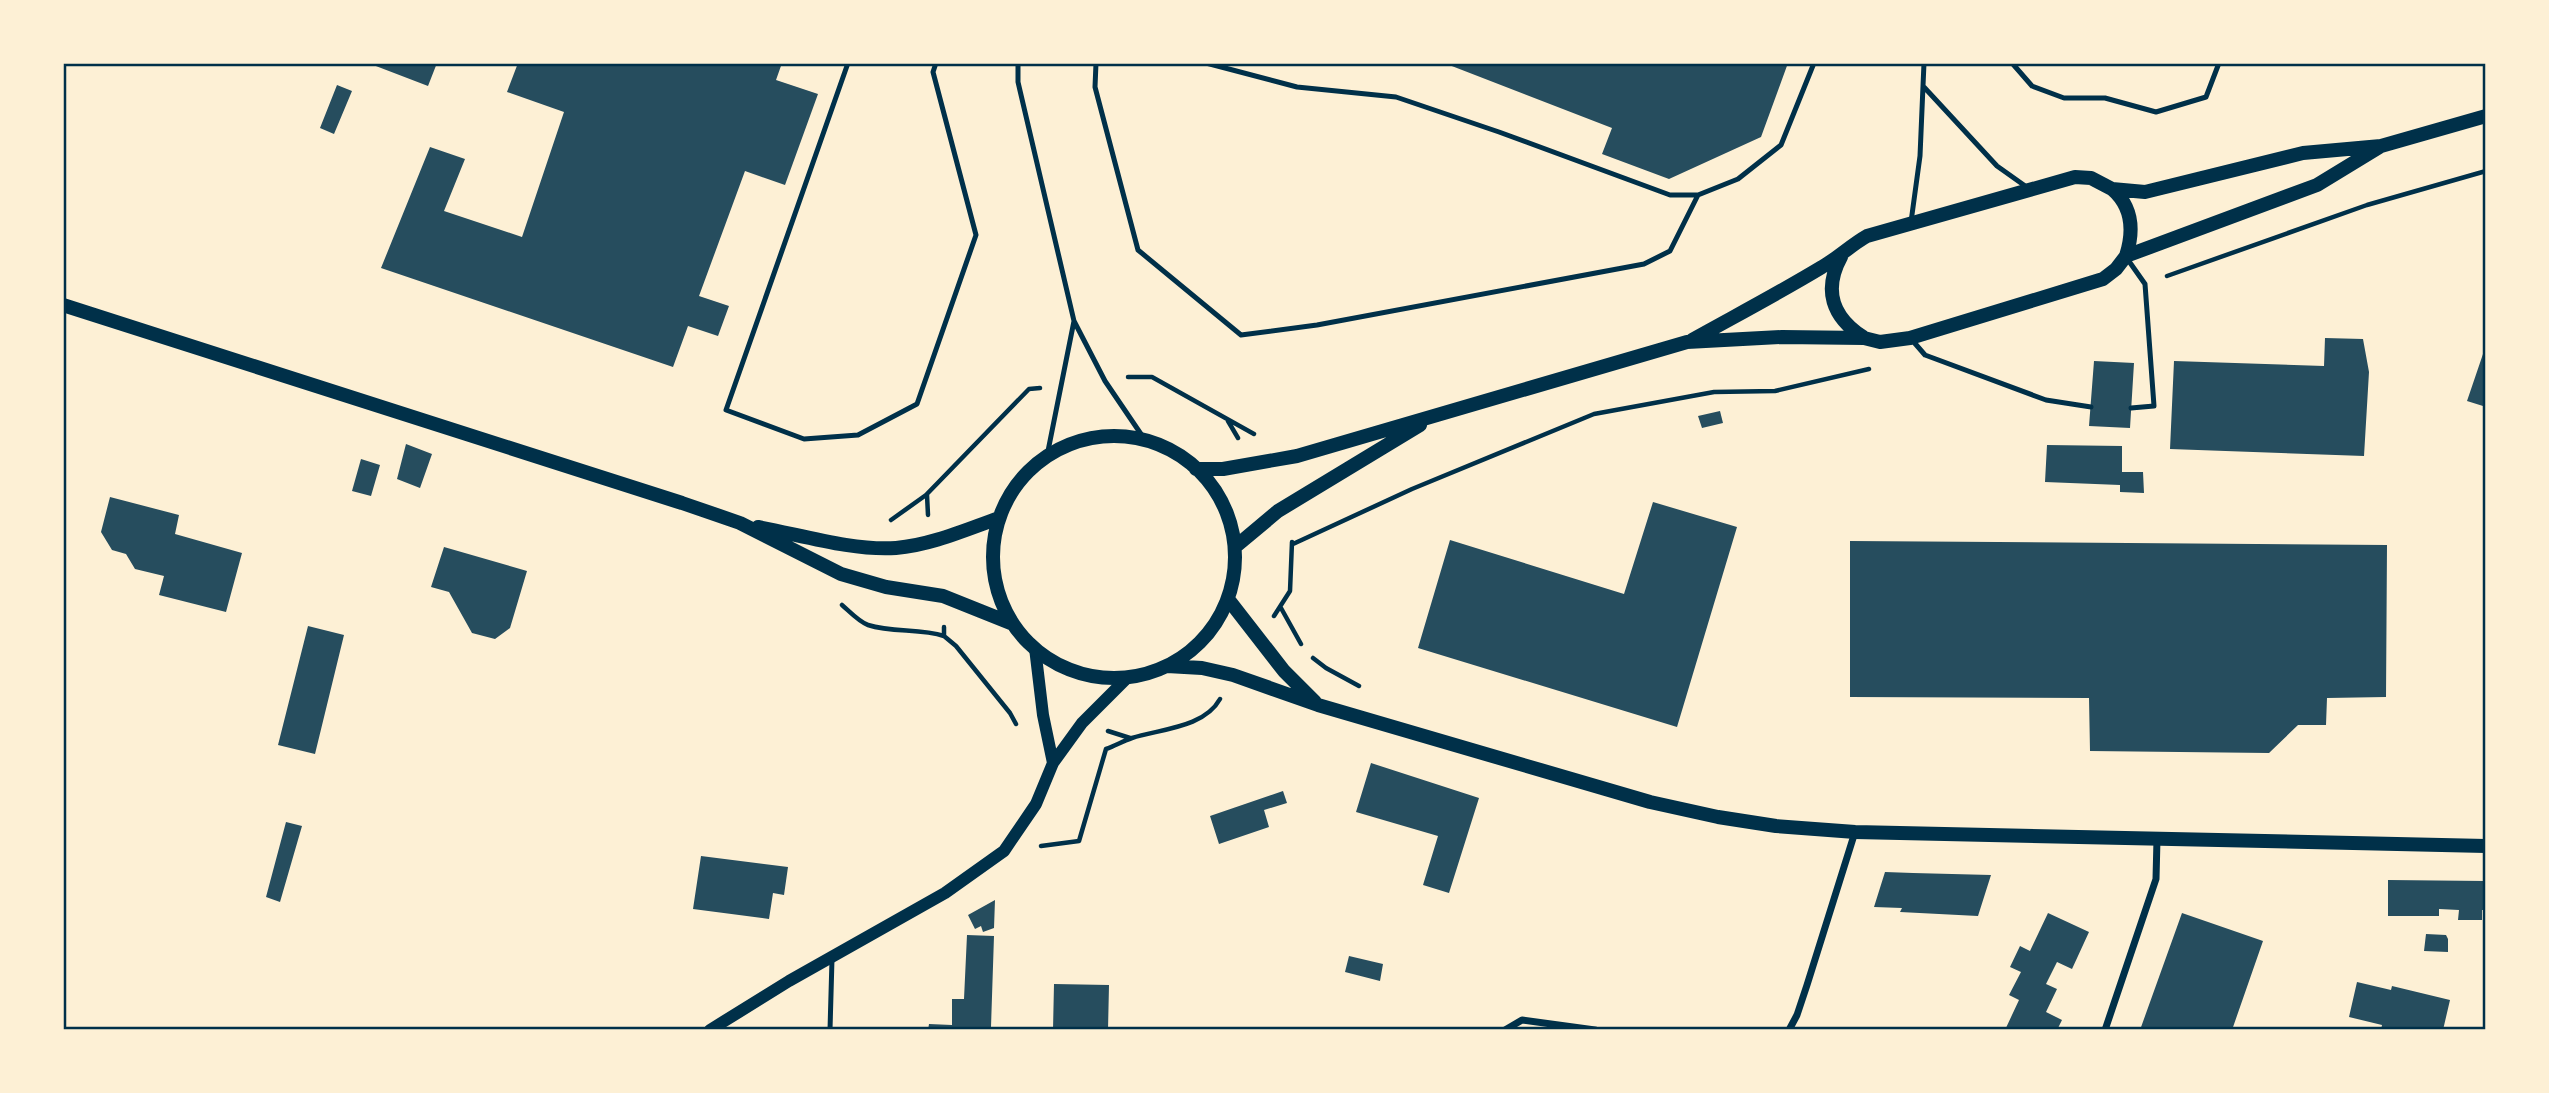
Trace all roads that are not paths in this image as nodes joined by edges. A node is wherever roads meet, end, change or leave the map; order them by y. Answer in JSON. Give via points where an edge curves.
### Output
{"nodes":[{"id":1,"x":848,"y":63,"type":"edge"},
{"id":2,"x":936,"y":63,"type":"edge"},
{"id":3,"x":1018,"y":63,"type":"edge"},
{"id":4,"x":1096,"y":63,"type":"edge"},
{"id":5,"x":1206,"y":63,"type":"edge"},
{"id":6,"x":1814,"y":63,"type":"edge"},
{"id":7,"x":1924,"y":63,"type":"edge"},
{"id":8,"x":2012,"y":63,"type":"edge"},
{"id":9,"x":2219,"y":63,"type":"edge"},
{"id":10,"x":1923,"y":86,"type":"junction"},
{"id":11,"x":2486,"y":116,"type":"edge"},
{"id":12,"x":2381,"y":146,"type":"junction"},
{"id":13,"x":2112,"y":189,"type":"junction"},
{"id":14,"x":2030,"y":190,"type":"junction"},
{"id":15,"x":1698,"y":195,"type":"junction"},
{"id":16,"x":1911,"y":224,"type":"junction"},
{"id":17,"x":1842,"y":256,"type":"junction"},
{"id":18,"x":2126,"y":257,"type":"junction"},
{"id":19,"x":63,"y":305,"type":"edge"},
{"id":20,"x":1074,"y":321,"type":"junction"},
{"id":21,"x":1864,"y":338,"type":"junction"},
{"id":22,"x":1910,"y":338,"type":"junction"},
{"id":23,"x":1688,"y":342,"type":"junction"},
{"id":24,"x":2091,"y":407,"type":"dead end"},
{"id":25,"x":2131,"y":408,"type":"dead end"},
{"id":26,"x":1437,"y":416,"type":"junction"},
{"id":27,"x":1145,"y":440,"type":"junction"},
{"id":28,"x":1047,"y":456,"type":"junction"},
{"id":29,"x":1196,"y":469,"type":"junction"},
{"id":30,"x":999,"y":518,"type":"junction"},
{"id":31,"x":740,"y":523,"type":"junction"},
{"id":32,"x":1235,"y":547,"type":"junction"},
{"id":33,"x":1228,"y":599,"type":"junction"},
{"id":34,"x":1013,"y":624,"type":"junction"},
{"id":35,"x":1035,"y":648,"type":"junction"},
{"id":36,"x":1167,"y":666,"type":"junction"},
{"id":37,"x":1128,"y":677,"type":"junction"},
{"id":38,"x":1318,"y":705,"type":"junction"},
{"id":39,"x":1053,"y":763,"type":"junction"},
{"id":40,"x":1854,"y":832,"type":"junction"},
{"id":41,"x":2157,"y":839,"type":"junction"},
{"id":42,"x":2486,"y":846,"type":"edge"},
{"id":43,"x":832,"y":956,"type":"junction"},
{"id":44,"x":710,"y":1030,"type":"edge"},
{"id":45,"x":830,"y":1030,"type":"edge"},
{"id":46,"x":1505,"y":1030,"type":"edge"},
{"id":47,"x":1595,"y":1030,"type":"edge"},
{"id":48,"x":1789,"y":1030,"type":"edge"},
{"id":49,"x":2105,"y":1030,"type":"edge"}],
"edges":[{"from":1,"to":2,"type":"lane","via":[[726,410],[804,439],[859,435],[916,404],[976,235],[933,72]]},
{"from":3,"to":20,"type":"lane","via":[[1018,82]]},
{"from":4,"to":15,"type":"lane","via":[[1096,87],[1138,250],[1241,335],[1317,326],[1644,264],[1670,251]]},
{"from":5,"to":15,"type":"lane","via":[[1297,86],[1396,97],[1670,195]]},
{"from":6,"to":15,"type":"lane","via":[[1781,145],[1738,179]]},
{"from":7,"to":10,"type":"lane"},
{"from":8,"to":9,"type":"lane","via":[[2032,86],[2064,98],[2105,98],[2155,111],[2206,97]]},
{"from":10,"to":14,"type":"lane","via":[[1997,166]]},
{"from":10,"to":16,"type":"lane"},
{"from":11,"to":12,"type":"main road"},
{"from":12,"to":13,"type":"main road","via":[[2303,153],[2145,192]]},
{"from":12,"to":18,"type":"main road","via":[[2317,185]]},
{"from":13,"to":14,"type":"main road","via":[[2091,178],[2076,177]]},
{"from":13,"to":18,"type":"main road","via":[[2132,225]]},
{"from":14,"to":16,"type":"main road"},
{"from":16,"to":17,"type":"main road","via":[[1867,236]]},
{"from":17,"to":21,"type":"main road","via":[[1834,270],[1833,302],[1850,329]]},
{"from":17,"to":23,"type":"main road"},
{"from":18,"to":22,"type":"main road","via":[[2103,279]]},
{"from":18,"to":25,"type":"lane","via":[[2145,284],[2154,406]]},
{"from":19,"to":31,"type":"main road"},
{"from":20,"to":27,"type":"lane","via":[[1105,381]]},
{"from":20,"to":28,"type":"lane"},
{"from":21,"to":22,"type":"main road"},
{"from":21,"to":23,"type":"main road"},
{"from":22,"to":24,"type":"lane","via":[[1925,355],[2046,400]]},
{"from":23,"to":26,"type":"main road"},
{"from":26,"to":29,"type":"main road","via":[[1297,456]]},
{"from":26,"to":32,"type":"main road","via":[[1278,511]]},
{"from":27,"to":28,"type":"main road","via":[[1111,436],[1078,441]]},
{"from":27,"to":29,"type":"main road","via":[[1172,451]]},
{"from":28,"to":30,"type":"main road","via":[[1010,494]]},
{"from":29,"to":32,"type":"main road","via":[[1216,492]]},
{"from":30,"to":31,"type":"main road","via":[[929,542],[895,548]]},
{"from":30,"to":34,"type":"main road","via":[[994,572],[1000,600]]},
{"from":31,"to":34,"type":"main road","via":[[841,574],[943,596]]},
{"from":32,"to":33,"type":"main road"},
{"from":33,"to":36,"type":"main road","via":[[1213,627],[1193,649]]},
{"from":33,"to":38,"type":"main road","via":[[1284,671]]},
{"from":34,"to":35,"type":"main road"},
{"from":35,"to":37,"type":"main road","via":[[1062,667],[1094,676]]},
{"from":35,"to":39,"type":"street"},
{"from":36,"to":37,"type":"main road"},
{"from":36,"to":38,"type":"main road","via":[[1233,675]]},
{"from":37,"to":39,"type":"street","via":[[1082,723]]},
{"from":38,"to":40,"type":"main road","via":[[1664,805],[1776,826]]},
{"from":39,"to":43,"type":"street","via":[[1036,804],[1004,851],[945,893]]},
{"from":40,"to":41,"type":"main road"},
{"from":40,"to":48,"type":"street","via":[[1808,985]]},
{"from":41,"to":42,"type":"main road"},
{"from":41,"to":49,"type":"street","via":[[2156,879]]},
{"from":43,"to":44,"type":"street"},
{"from":43,"to":45,"type":"lane"},
{"from":46,"to":47,"type":"street","via":[[1522,1020]]}]}
